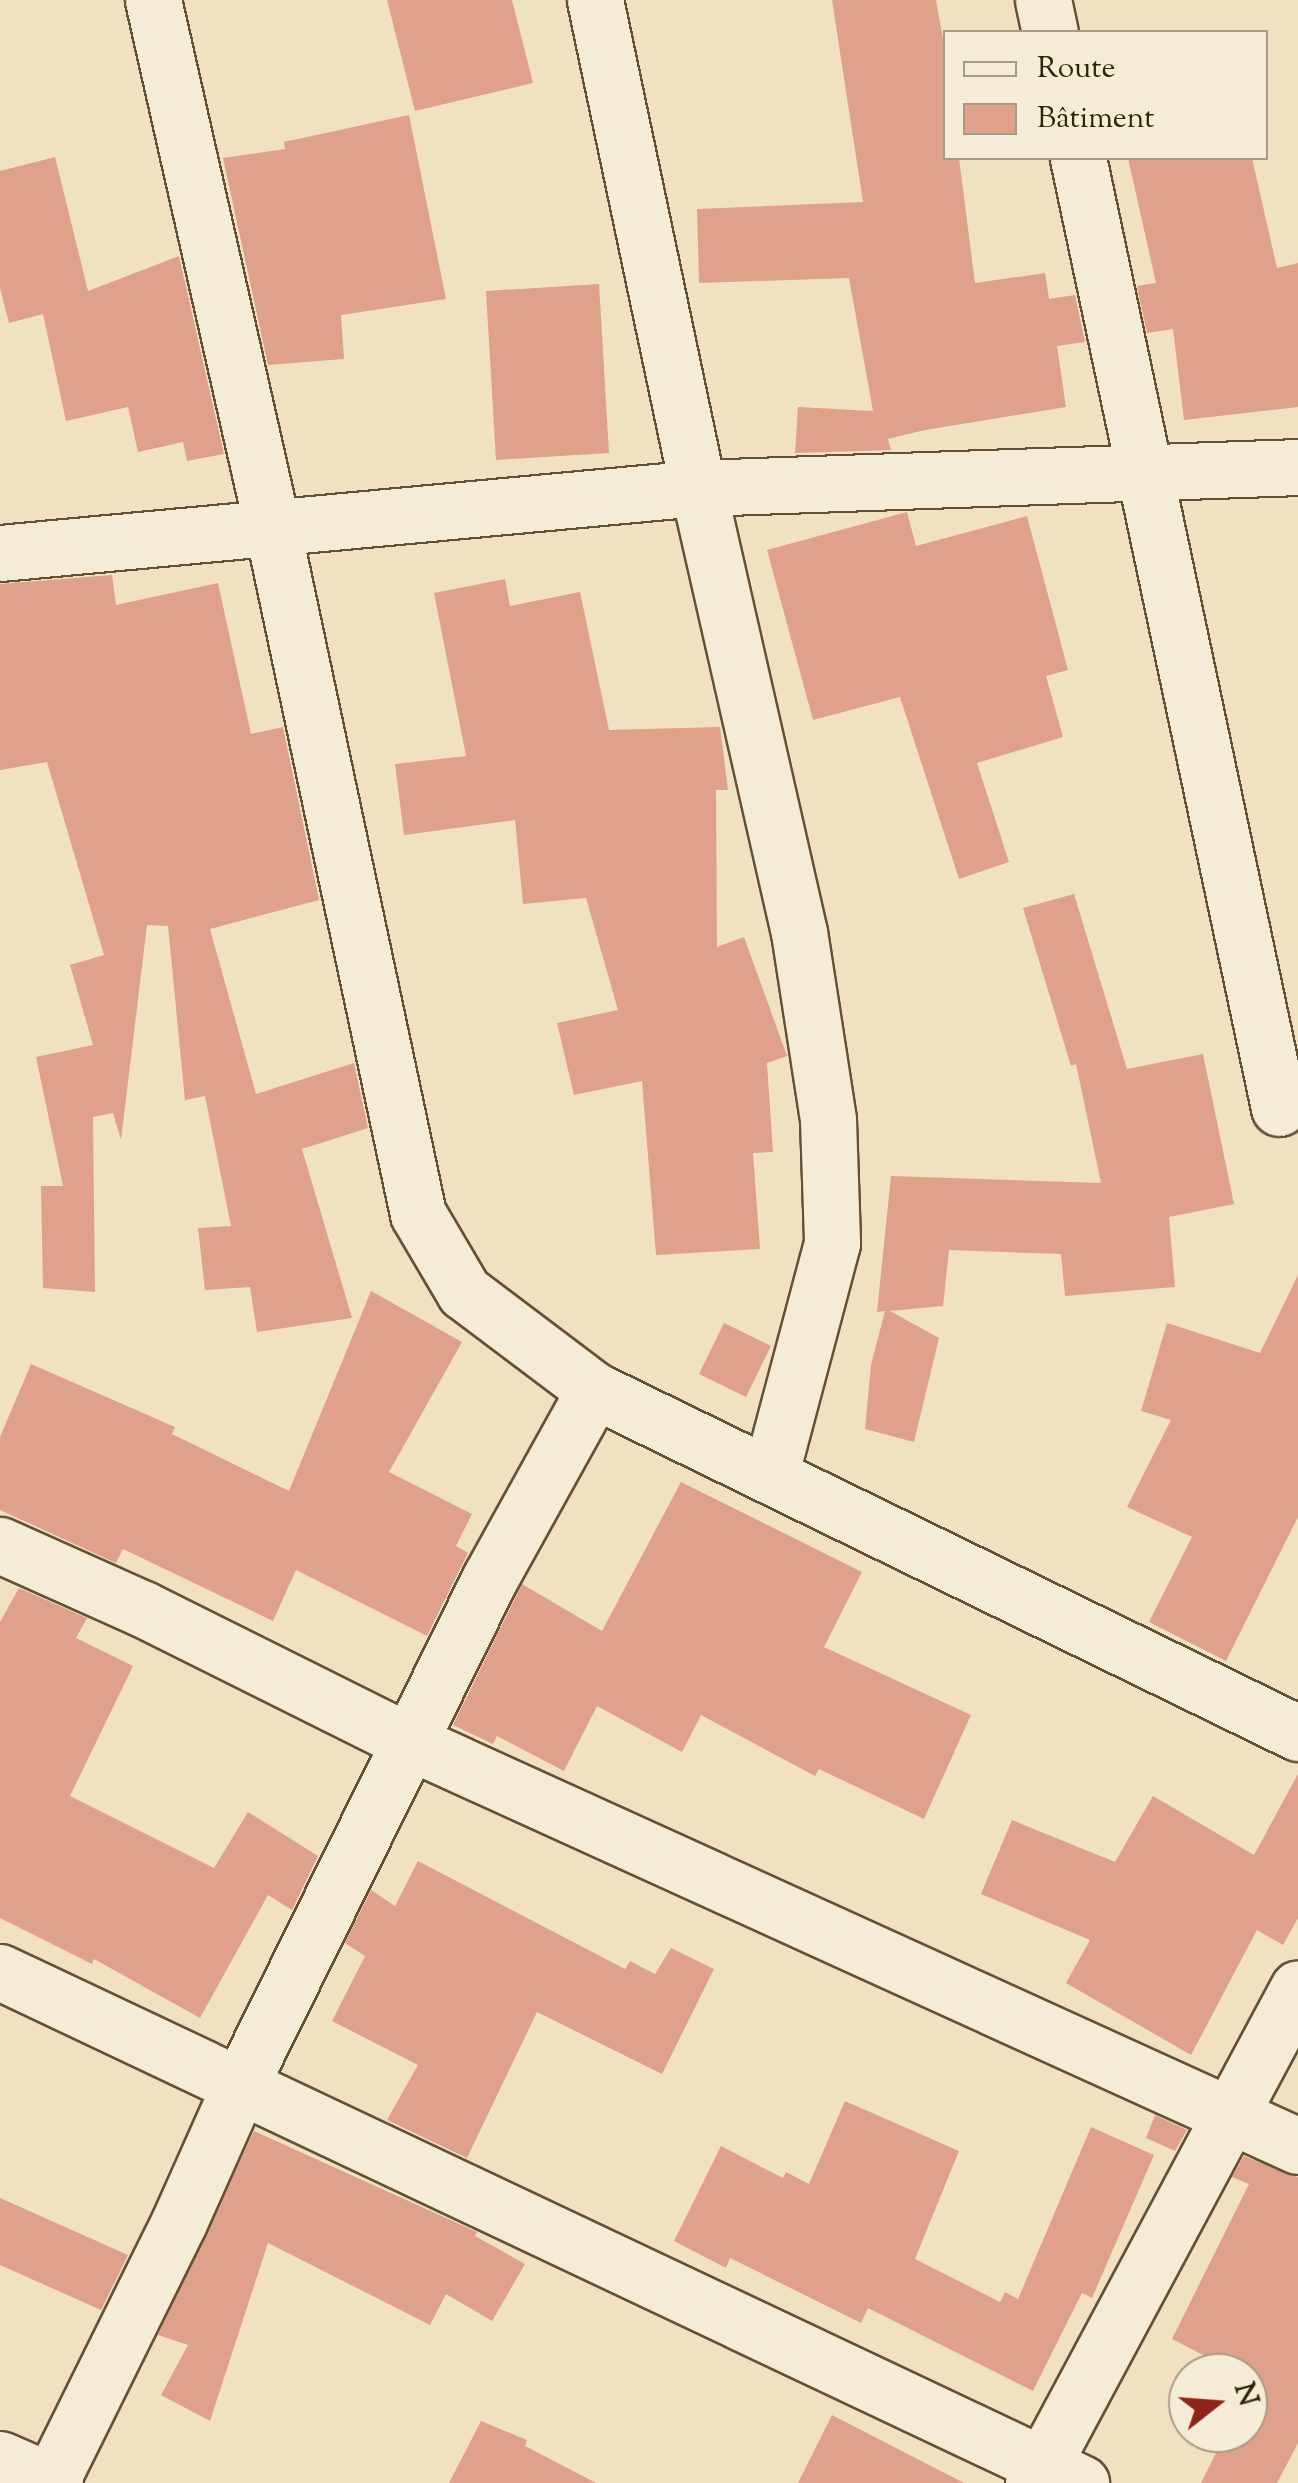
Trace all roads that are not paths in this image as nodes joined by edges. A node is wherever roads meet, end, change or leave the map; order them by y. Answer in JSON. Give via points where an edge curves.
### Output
{"nodes":[{"id":1,"x":153,"y":0,"type":"edge"},
{"id":2,"x":595,"y":0,"type":"edge"},
{"id":3,"x":1043,"y":0,"type":"edge"},
{"id":4,"x":1050,"y":30,"type":"edge"},
{"id":5,"x":1078,"y":160,"type":"edge"},
{"id":6,"x":1298,"y":468,"type":"edge"},
{"id":7,"x":1147,"y":472,"type":"junction"},
{"id":8,"x":698,"y":488,"type":"junction"},
{"id":9,"x":272,"y":526,"type":"junction"},
{"id":10,"x":0,"y":552,"type":"edge"},
{"id":11,"x":1279,"y":1108,"type":"dead end"},
{"id":12,"x":594,"y":1390,"type":"junction"},
{"id":13,"x":770,"y":1476,"type":"junction"},
{"id":14,"x":0,"y":1546,"type":"edge"},
{"id":15,"x":1298,"y":1732,"type":"edge"},
{"id":16,"x":412,"y":1742,"type":"junction"},
{"id":17,"x":0,"y":1972,"type":"edge"},
{"id":18,"x":1298,"y":1988,"type":"edge"},
{"id":19,"x":241,"y":2083,"type":"junction"},
{"id":20,"x":1234,"y":2114,"type":"junction"},
{"id":21,"x":1298,"y":2146,"type":"edge"},
{"id":22,"x":0,"y":2459,"type":"edge"},
{"id":23,"x":1052,"y":2477,"type":"edge"},
{"id":24,"x":52,"y":2482,"type":"edge"}],
"edges":[{"from":1,"to":9,"type":"street"},
{"from":2,"to":8,"type":"street"},
{"from":3,"to":4,"type":"street"},
{"from":5,"to":7,"type":"street"},
{"from":6,"to":7,"type":"street"},
{"from":7,"to":8,"type":"street"},
{"from":7,"to":11,"type":"street"},
{"from":8,"to":9,"type":"street"},
{"from":8,"to":13,"type":"street","via":[[798,932],[828,1120],[832,1243]]},
{"from":9,"to":10,"type":"street"},
{"from":9,"to":12,"type":"street","via":[[418,1214],[464,1292]]},
{"from":12,"to":13,"type":"street"},
{"from":12,"to":16,"type":"street","via":[[490,1578]]},
{"from":13,"to":15,"type":"street"},
{"from":14,"to":16,"type":"street"},
{"from":16,"to":19,"type":"street"},
{"from":16,"to":20,"type":"street"},
{"from":17,"to":19,"type":"street"},
{"from":18,"to":20,"type":"street"},
{"from":19,"to":23,"type":"street"},
{"from":19,"to":24,"type":"street"},
{"from":20,"to":21,"type":"street"},
{"from":20,"to":23,"type":"street"},
{"from":22,"to":24,"type":"street"}]}
